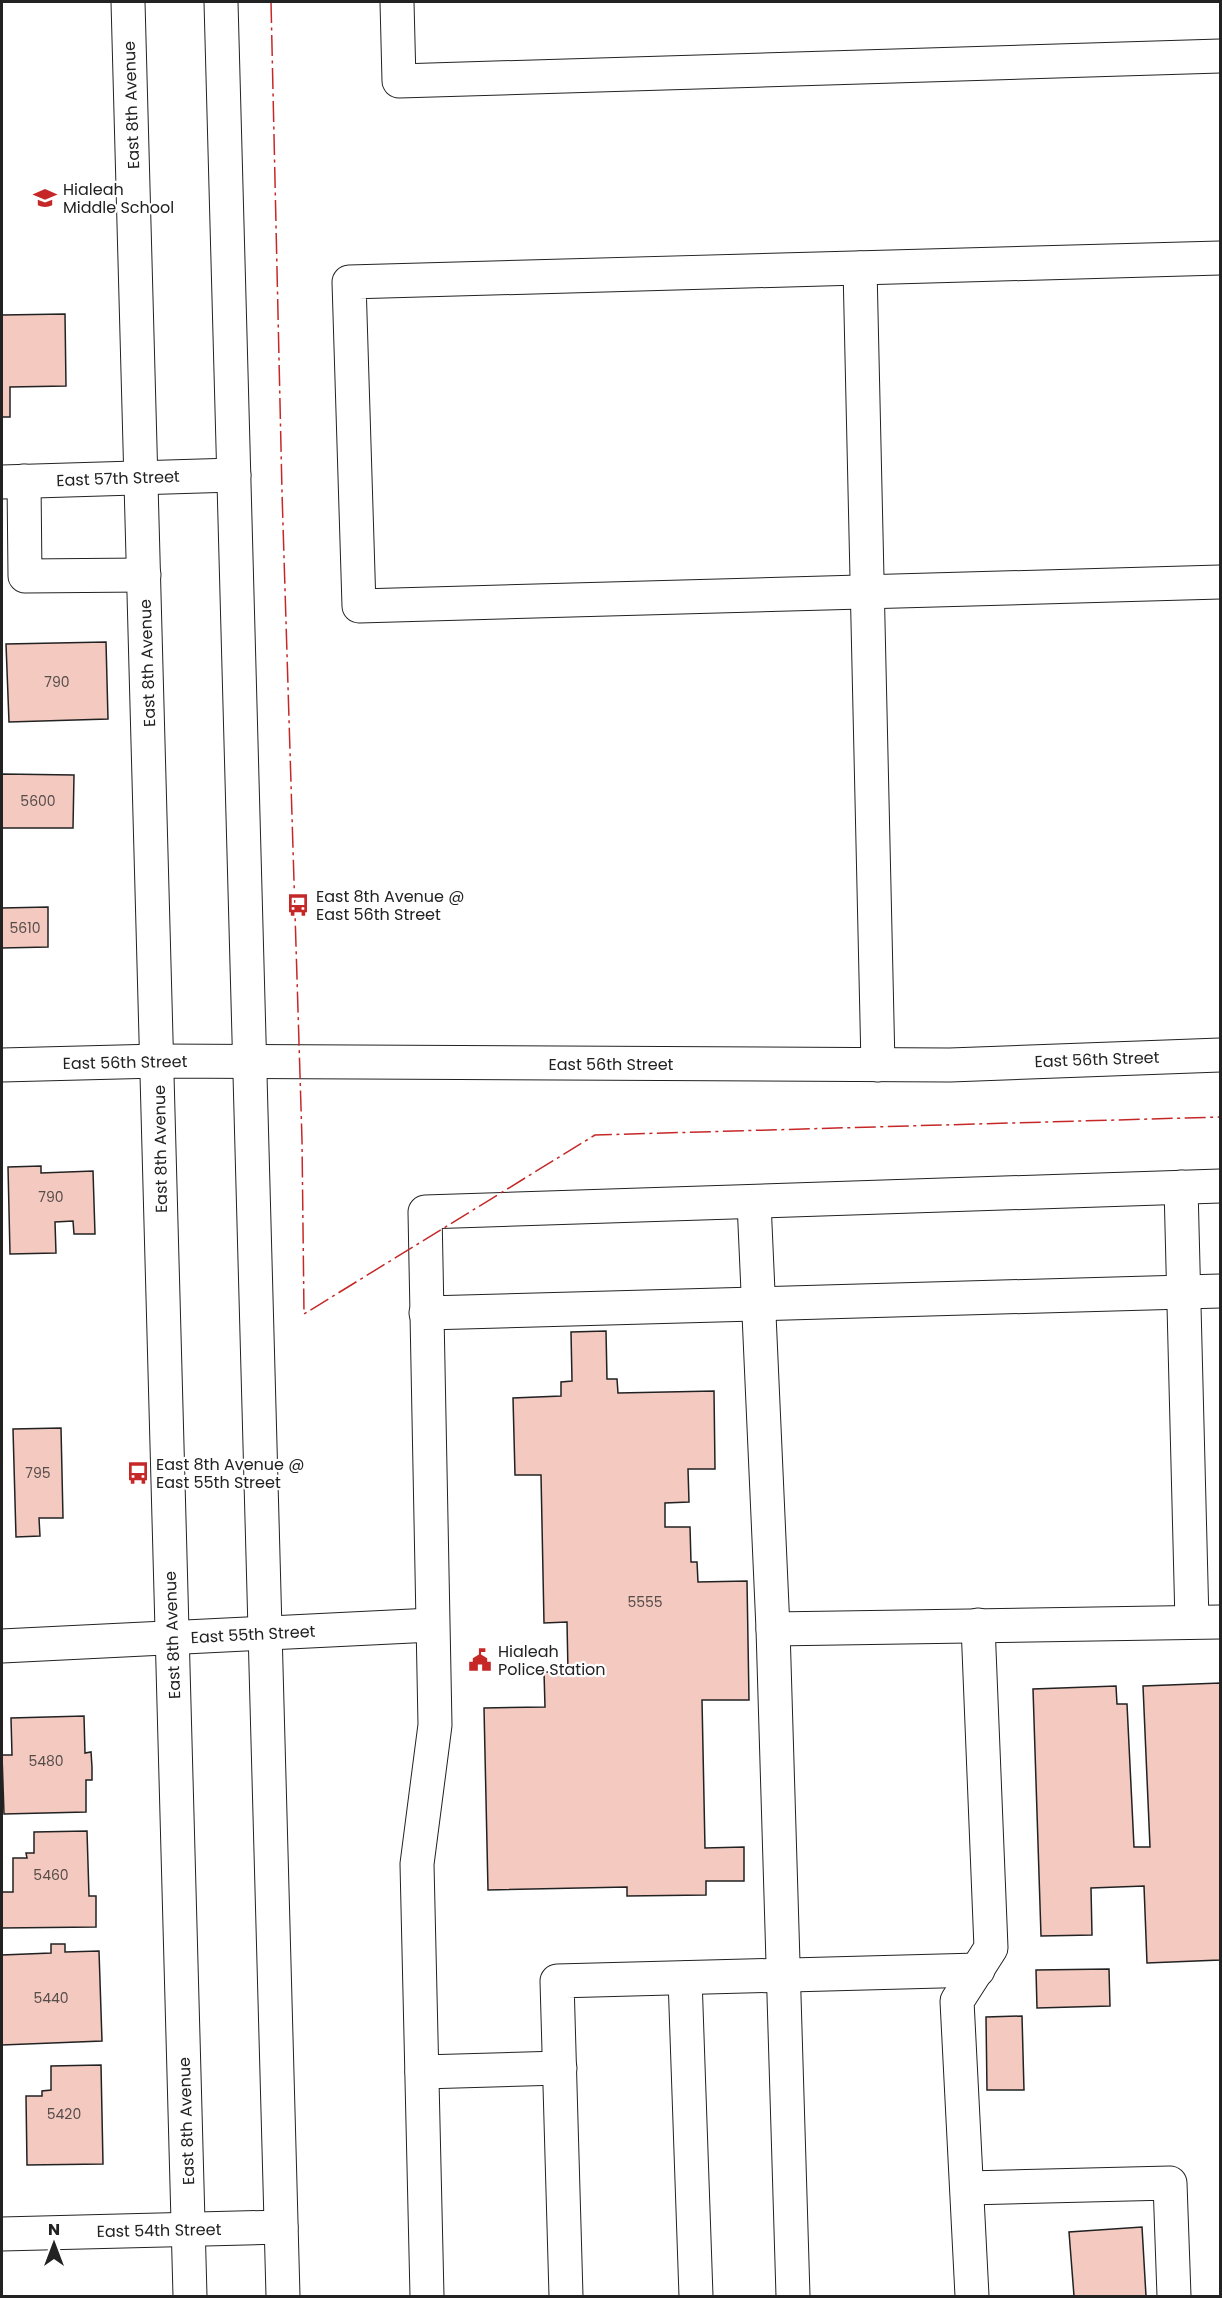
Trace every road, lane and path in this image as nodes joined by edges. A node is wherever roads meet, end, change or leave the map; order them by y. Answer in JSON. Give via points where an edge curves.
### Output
{"nodes":[{"id":1,"x":128,"y":2,"type":"edge"},
{"id":2,"x":221,"y":2,"type":"edge"},
{"id":3,"x":397,"y":2,"type":"edge"},
{"id":4,"x":1221,"y":56,"type":"edge"},
{"id":5,"x":1221,"y":258,"type":"edge"},
{"id":6,"x":860,"y":268,"type":"junction"},
{"id":7,"x":234,"y":475,"type":"junction"},
{"id":8,"x":141,"y":477,"type":"junction"},
{"id":9,"x":13,"y":482,"type":"edge"},
{"id":10,"x":144,"y":575,"type":"junction"},
{"id":11,"x":1221,"y":582,"type":"edge"},
{"id":12,"x":867,"y":591,"type":"junction"},
{"id":13,"x":1221,"y":1055,"type":"edge"},
{"id":14,"x":158,"y":1061,"type":"junction"},
{"id":15,"x":250,"y":1062,"type":"junction"},
{"id":16,"x":2,"y":1065,"type":"edge"},
{"id":17,"x":878,"y":1065,"type":"junction"},
{"id":18,"x":1221,"y":1186,"type":"edge"},
{"id":19,"x":1181,"y":1187,"type":"junction"},
{"id":20,"x":754,"y":1202,"type":"junction"},
{"id":21,"x":1221,"y":1291,"type":"edge"},
{"id":22,"x":1184,"y":1292,"type":"junction"},
{"id":23,"x":759,"y":1303,"type":"junction"},
{"id":24,"x":426,"y":1312,"type":"junction"},
{"id":25,"x":1206,"y":1622,"type":"edge"},
{"id":26,"x":432,"y":1625,"type":"junction"},
{"id":27,"x":978,"y":1625,"type":"junction"},
{"id":28,"x":773,"y":1629,"type":"junction"},
{"id":29,"x":265,"y":1634,"type":"junction"},
{"id":30,"x":171,"y":1639,"type":"junction"},
{"id":31,"x":2,"y":1646,"type":"edge"},
{"id":32,"x":978,"y":1970,"type":"junction"},
{"id":33,"x":784,"y":1975,"type":"junction"},
{"id":34,"x":685,"y":1978,"type":"junction"},
{"id":35,"x":560,"y":2068,"type":"junction"},
{"id":36,"x":422,"y":2072,"type":"junction"},
{"id":37,"x":967,"y":2188,"type":"junction"},
{"id":38,"x":281,"y":2227,"type":"junction"},
{"id":39,"x":189,"y":2230,"type":"junction"},
{"id":40,"x":2,"y":2234,"type":"edge"},
{"id":41,"x":190,"y":2296,"type":"edge"},
{"id":42,"x":283,"y":2296,"type":"edge"},
{"id":43,"x":427,"y":2296,"type":"edge"},
{"id":44,"x":566,"y":2296,"type":"edge"},
{"id":45,"x":696,"y":2296,"type":"edge"},
{"id":46,"x":794,"y":2296,"type":"edge"},
{"id":47,"x":972,"y":2296,"type":"edge"},
{"id":48,"x":1174,"y":2296,"type":"edge"}],
"edges":[{"from":1,"to":8,"type":"main road","name":"East 8th Avenue"},
{"from":2,"to":7,"type":"main road"},
{"from":3,"to":4,"type":"main road","via":[[399,81]]},
{"from":5,"to":6,"type":"main road"},
{"from":6,"to":12,"type":"main road"},
{"from":6,"to":12,"type":"main road","via":[[350,282],[359,606]]},
{"from":7,"to":8,"type":"main road","name":"East 57th Street"},
{"from":7,"to":15,"type":"main road"},
{"from":8,"to":9,"type":"main road","name":"East 57th Street"},
{"from":8,"to":10,"type":"main road","name":"East 8th Avenue"},
{"from":9,"to":10,"type":"main road","via":[[25,576]]},
{"from":10,"to":14,"type":"main road","name":"East 8th Avenue"},
{"from":11,"to":12,"type":"main road"},
{"from":12,"to":17,"type":"main road"},
{"from":13,"to":17,"type":"main road","name":"East 56th Street"},
{"from":14,"to":15,"type":"main road","name":"East 56th Street"},
{"from":14,"to":16,"type":"main road","name":"East 56th Street"},
{"from":14,"to":30,"type":"main road","name":"East 8th Avenue"},
{"from":15,"to":17,"type":"main road","name":"East 56th Street"},
{"from":15,"to":29,"type":"main road"},
{"from":18,"to":19,"type":"main road"},
{"from":19,"to":20,"type":"main road"},
{"from":19,"to":22,"type":"main road"},
{"from":20,"to":23,"type":"main road"},
{"from":20,"to":24,"type":"main road","via":[[425,1212]]},
{"from":21,"to":22,"type":"main road"},
{"from":22,"to":23,"type":"main road"},
{"from":22,"to":25,"type":"main road"},
{"from":23,"to":24,"type":"main road"},
{"from":23,"to":28,"type":"main road"},
{"from":24,"to":26,"type":"main road"},
{"from":25,"to":27,"type":"main road"},
{"from":26,"to":29,"type":"main road","name":"East 55th Street"},
{"from":26,"to":36,"type":"main road","via":[[435,1725],[417,1864]]},
{"from":27,"to":28,"type":"main road"},
{"from":27,"to":32,"type":"main road","via":[[991,1948]]},
{"from":28,"to":33,"type":"main road"},
{"from":29,"to":30,"type":"main road","name":"East 55th Street"},
{"from":29,"to":38,"type":"main road"},
{"from":30,"to":31,"type":"main road","name":"East 55th Street"},
{"from":30,"to":39,"type":"main road","name":"East 8th Avenue"},
{"from":32,"to":33,"type":"main road"},
{"from":32,"to":37,"type":"main road","via":[[957,2001]]},
{"from":33,"to":34,"type":"main road"},
{"from":33,"to":46,"type":"main road"},
{"from":34,"to":35,"type":"main road","via":[[557,1981]]},
{"from":34,"to":45,"type":"main road"},
{"from":35,"to":36,"type":"main road"},
{"from":35,"to":44,"type":"main road"},
{"from":36,"to":43,"type":"main road"},
{"from":37,"to":47,"type":"main road"},
{"from":37,"to":48,"type":"main road","via":[[1170,2183]]},
{"from":38,"to":39,"type":"main road","name":"East 54th Street"},
{"from":38,"to":42,"type":"main road"},
{"from":39,"to":40,"type":"main road","name":"East 54th Street"},
{"from":39,"to":41,"type":"main road","name":"East 8th Avenue"}]}
